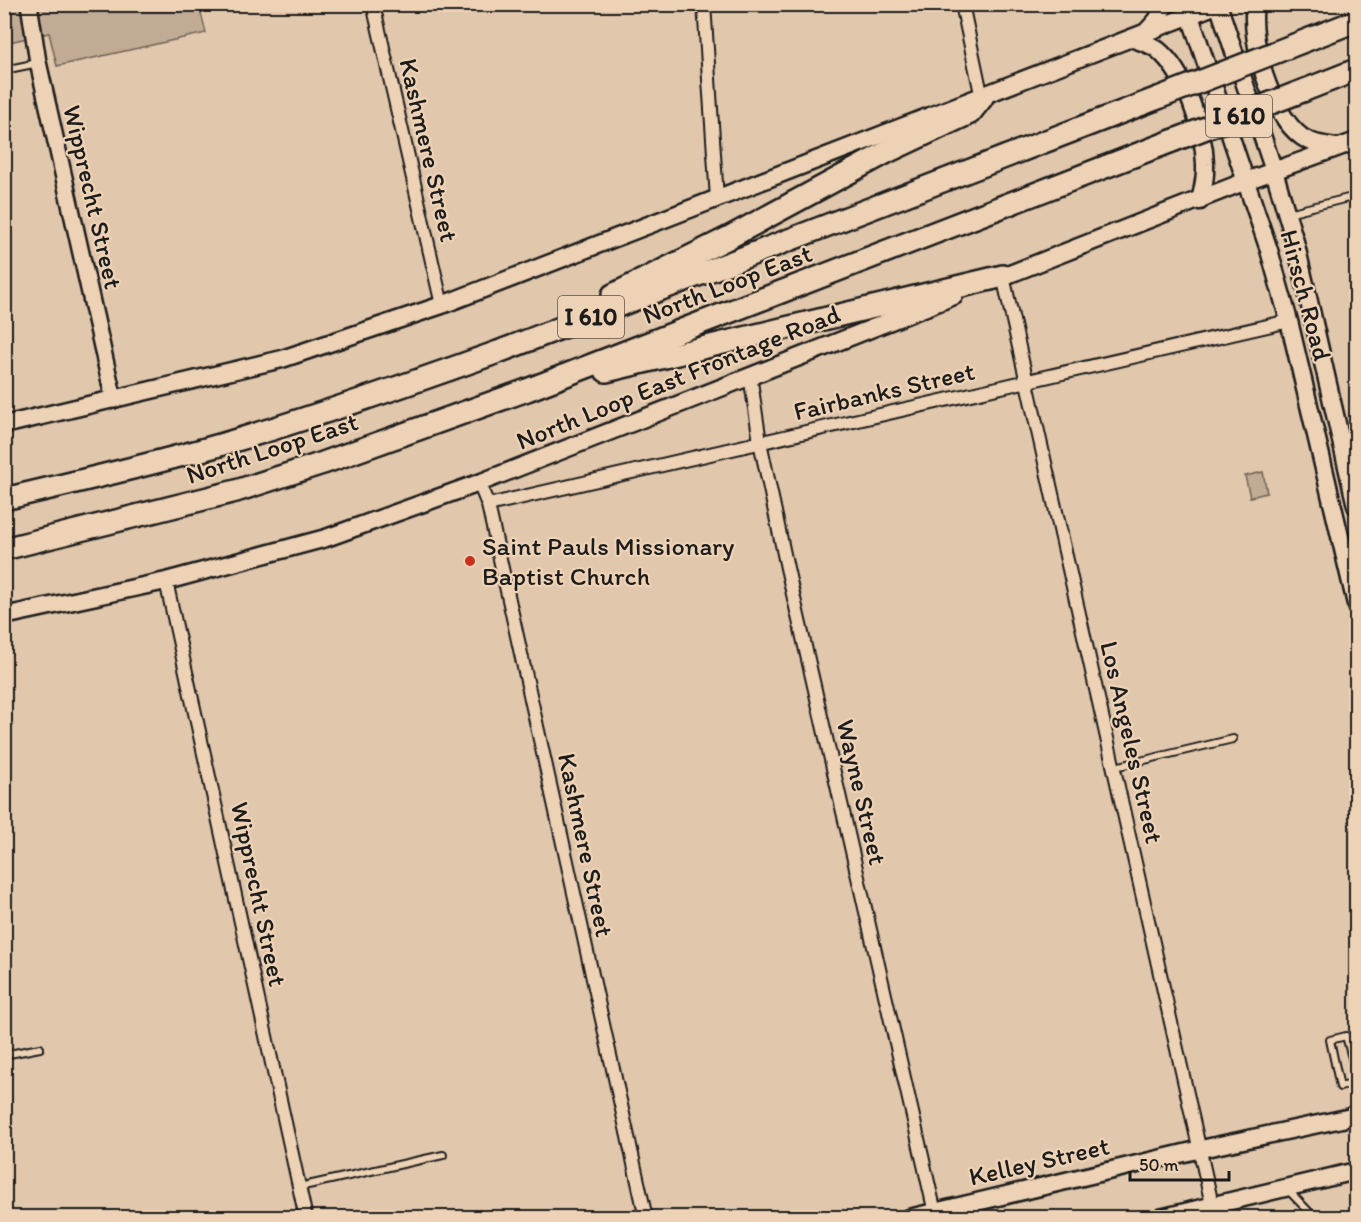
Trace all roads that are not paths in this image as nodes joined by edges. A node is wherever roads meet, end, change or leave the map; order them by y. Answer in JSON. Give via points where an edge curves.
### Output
{"nodes":[{"id":1,"x":29,"y":4,"type":"edge"},
{"id":2,"x":373,"y":4,"type":"edge"},
{"id":3,"x":704,"y":4,"type":"edge"},
{"id":4,"x":962,"y":4,"type":"edge"},
{"id":5,"x":1165,"y":4,"type":"edge"},
{"id":6,"x":1255,"y":4,"type":"edge"},
{"id":7,"x":1218,"y":5,"type":"edge"},
{"id":8,"x":1188,"y":10,"type":"edge"},
{"id":9,"x":1356,"y":21,"type":"edge"},
{"id":10,"x":1139,"y":36,"type":"junction"},
{"id":11,"x":38,"y":62,"type":"junction"},
{"id":12,"x":4,"y":70,"type":"edge"},
{"id":13,"x":1356,"y":70,"type":"edge"},
{"id":14,"x":982,"y":98,"type":"junction"},
{"id":15,"x":1356,"y":141,"type":"edge"},
{"id":16,"x":1340,"y":147,"type":"junction"},
{"id":17,"x":1274,"y":171,"type":"junction"},
{"id":18,"x":1246,"y":181,"type":"junction"},
{"id":19,"x":1356,"y":196,"type":"edge"},
{"id":20,"x":717,"y":199,"type":"junction"},
{"id":21,"x":1200,"y":201,"type":"junction"},
{"id":22,"x":1287,"y":213,"type":"junction"},
{"id":23,"x":1003,"y":276,"type":"junction"},
{"id":24,"x":442,"y":305,"type":"junction"},
{"id":25,"x":1289,"y":321,"type":"junction"},
{"id":26,"x":498,"y":352,"type":"junction"},
{"id":27,"x":750,"y":375,"type":"junction"},
{"id":28,"x":1028,"y":382,"type":"junction"},
{"id":29,"x":527,"y":390,"type":"junction"},
{"id":30,"x":114,"y":400,"type":"junction"},
{"id":31,"x":4,"y":424,"type":"edge"},
{"id":32,"x":1341,"y":440,"type":"junction"},
{"id":33,"x":760,"y":442,"type":"junction"},
{"id":34,"x":479,"y":483,"type":"junction"},
{"id":35,"x":4,"y":499,"type":"edge"},
{"id":36,"x":488,"y":504,"type":"junction"},
{"id":37,"x":1356,"y":506,"type":"edge"},
{"id":38,"x":4,"y":549,"type":"edge"},
{"id":39,"x":166,"y":581,"type":"junction"},
{"id":40,"x":1356,"y":604,"type":"edge"},
{"id":41,"x":4,"y":616,"type":"edge"},
{"id":42,"x":1233,"y":739,"type":"dead end"},
{"id":43,"x":1115,"y":767,"type":"junction"},
{"id":44,"x":40,"y":1048,"type":"dead end"},
{"id":45,"x":4,"y":1055,"type":"edge"},
{"id":46,"x":1356,"y":1073,"type":"edge"},
{"id":47,"x":1356,"y":1083,"type":"edge"},
{"id":48,"x":1356,"y":1116,"type":"edge"},
{"id":49,"x":1200,"y":1149,"type":"junction"},
{"id":50,"x":443,"y":1155,"type":"dead end"},
{"id":51,"x":1356,"y":1171,"type":"edge"},
{"id":52,"x":299,"y":1187,"type":"junction"},
{"id":53,"x":1286,"y":1188,"type":"junction"},
{"id":54,"x":1213,"y":1211,"type":"edge"},
{"id":55,"x":935,"y":1215,"type":"edge"},
{"id":56,"x":306,"y":1218,"type":"edge"},
{"id":57,"x":645,"y":1218,"type":"edge"},
{"id":58,"x":909,"y":1218,"type":"edge"},
{"id":59,"x":1160,"y":1218,"type":"edge"},
{"id":60,"x":1315,"y":1218,"type":"edge"}],
"edges":[{"from":1,"to":11,"type":"street","name":"Wipprecht Street"},
{"from":2,"to":24,"type":"street","name":"Kashmere Street"},
{"from":3,"to":20,"type":"street"},
{"from":4,"to":14,"type":"street"},
{"from":5,"to":10,"type":"main road","via":[[1157,20]]},
{"from":6,"to":16,"type":"main road","via":[[1254,25],[1261,62],[1286,121],[1316,144]]},
{"from":7,"to":8,"type":"main road"},
{"from":7,"to":17,"type":"main road","name":"Hirsch Road"},
{"from":8,"to":10,"type":"main road"},
{"from":8,"to":18,"type":"main road","name":"Hirsch Road"},
{"from":9,"to":26,"type":"highway","name":"North Loop East","number":"I 610","bridge":true},
{"from":10,"to":14,"type":"main road"},
{"from":10,"to":21,"type":"main road","via":[[1173,64],[1185,90],[1204,147]]},
{"from":11,"to":12,"type":"lane"},
{"from":11,"to":30,"type":"street","name":"Wipprecht Street"},
{"from":13,"to":29,"type":"highway","name":"North Loop East","number":"I 610","bridge":true},
{"from":14,"to":20,"type":"main road"},
{"from":14,"to":26,"type":"highway","via":[[970,113]]},
{"from":15,"to":16,"type":"main road","name":"North Loop East Frontage Road"},
{"from":16,"to":17,"type":"main road","name":"North Loop East Frontage Road"},
{"from":17,"to":18,"type":"main road","name":"North Loop East Frontage Road"},
{"from":17,"to":22,"type":"main road","name":"Hirsch Road"},
{"from":18,"to":21,"type":"main road","name":"North Loop East Frontage Road"},
{"from":18,"to":25,"type":"main road","name":"Hirsch Road"},
{"from":19,"to":22,"type":"lane"},
{"from":20,"to":24,"type":"main road"},
{"from":21,"to":23,"type":"main road","name":"North Loop East Frontage Road"},
{"from":22,"to":32,"type":"main road","name":"Hirsch Road"},
{"from":23,"to":27,"type":"main road","name":"North Loop East Frontage Road"},
{"from":23,"to":28,"type":"street","name":"Los Angeles Street"},
{"from":23,"to":29,"type":"highway"},
{"from":24,"to":30,"type":"main road","via":[[282,359]]},
{"from":25,"to":28,"type":"street","name":"Fairbanks Street"},
{"from":25,"to":32,"type":"main road","via":[[1309,340],[1325,409]]},
{"from":25,"to":40,"type":"main road","name":"Hirsch Road"},
{"from":26,"to":35,"type":"highway","name":"North Loop East","number":"I 610","via":[[382,394],[229,442]]},
{"from":27,"to":33,"type":"street","name":"Wayne Street"},
{"from":27,"to":34,"type":"main road","name":"North Loop East Frontage Road"},
{"from":28,"to":33,"type":"street","name":"Fairbanks Street"},
{"from":28,"to":43,"type":"street","name":"Los Angeles Street"},
{"from":29,"to":38,"type":"highway","name":"North Loop East","number":"I 610","via":[[280,478]]},
{"from":30,"to":31,"type":"main road"},
{"from":32,"to":37,"type":"main road","name":"Hirsch Road"},
{"from":33,"to":36,"type":"street","name":"Fairbanks Street"},
{"from":33,"to":55,"type":"street","name":"Wayne Street"},
{"from":34,"to":36,"type":"street","name":"Kashmere Street"},
{"from":34,"to":39,"type":"main road","name":"North Loop East Frontage Road","via":[[326,538]]},
{"from":36,"to":57,"type":"street","name":"Kashmere Street"},
{"from":39,"to":41,"type":"main road","name":"North Loop East Frontage Road"},
{"from":39,"to":52,"type":"street","name":"Wipprecht Street"},
{"from":42,"to":43,"type":"lane"},
{"from":43,"to":49,"type":"street","name":"Los Angeles Street"},
{"from":44,"to":45,"type":"lane"},
{"from":46,"to":47,"type":"lane","via":[[1346,1036],[1330,1040],[1340,1087]]},
{"from":48,"to":49,"type":"main road","name":"Kelley Street"},
{"from":49,"to":54,"type":"street","name":"Los Angeles Street"},
{"from":49,"to":55,"type":"main road","name":"Kelley Street"},
{"from":50,"to":52,"type":"lane"},
{"from":51,"to":53,"type":"main road"},
{"from":52,"to":56,"type":"street","name":"Wipprecht Street"},
{"from":53,"to":54,"type":"main road"},
{"from":53,"to":60,"type":"lane"},
{"from":54,"to":59,"type":"main road"},
{"from":55,"to":58,"type":"main road","name":"Kelley Street"}]}
